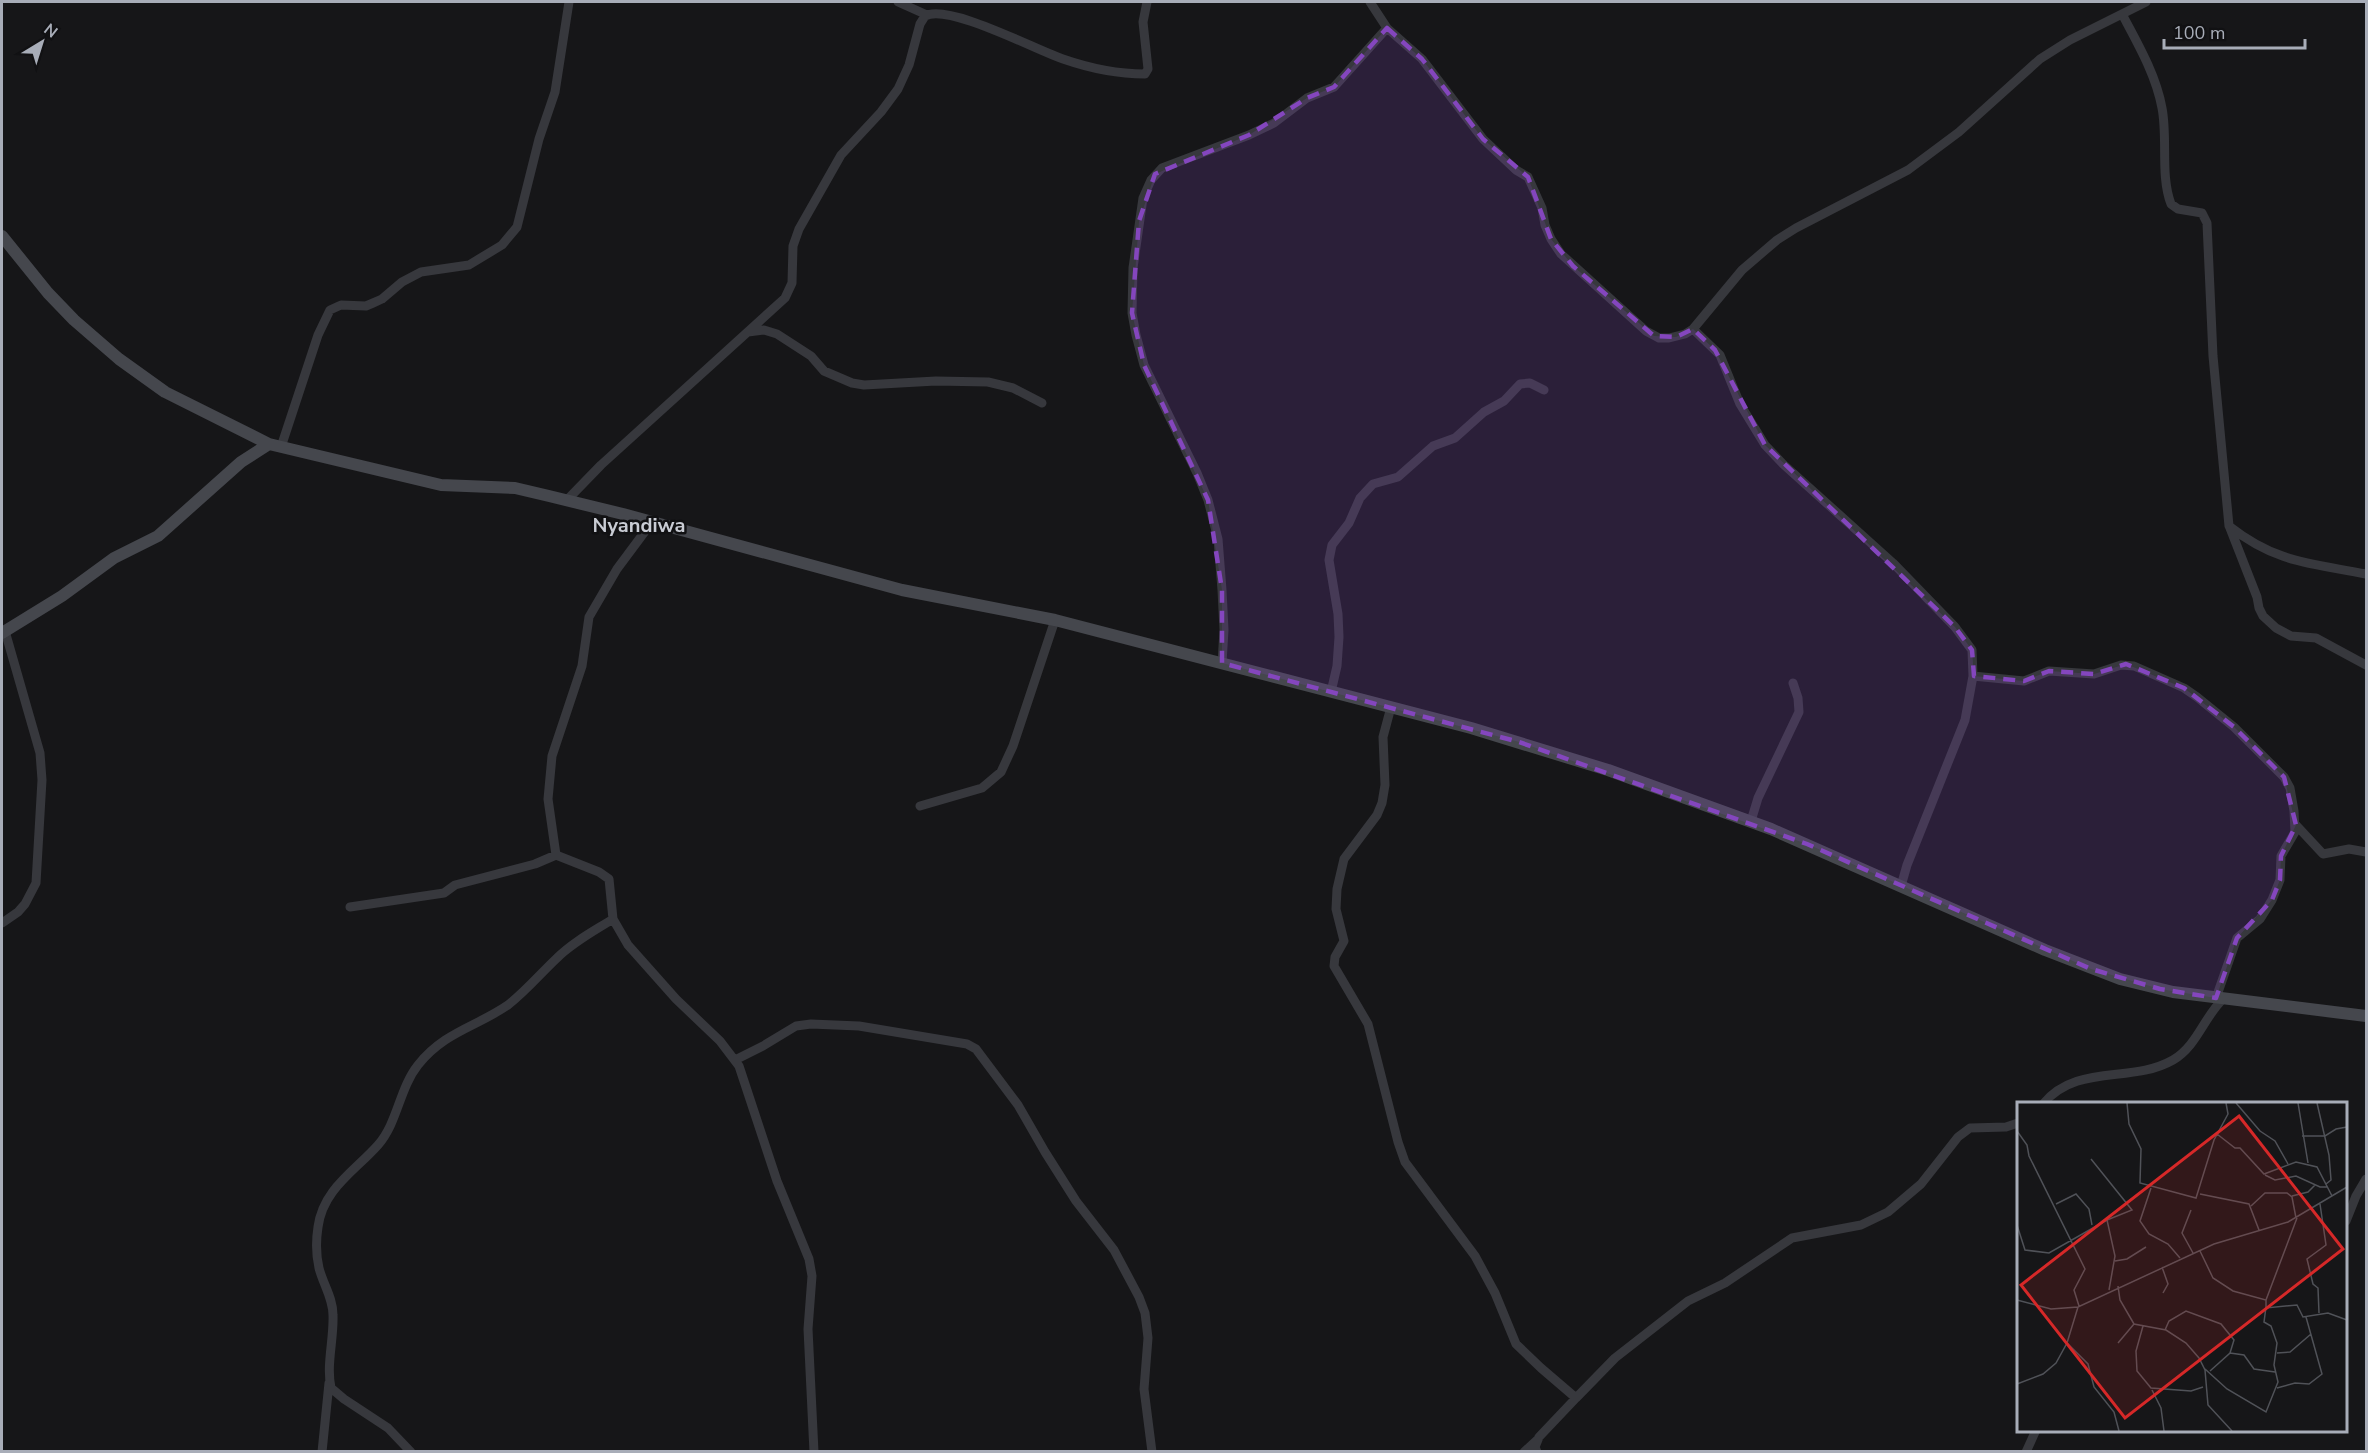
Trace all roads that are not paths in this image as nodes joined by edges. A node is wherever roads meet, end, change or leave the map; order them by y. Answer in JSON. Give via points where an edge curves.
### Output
{"nodes":[{"id":1,"x":569,"y":2,"type":"edge"},
{"id":2,"x":898,"y":2,"type":"edge"},
{"id":3,"x":1148,"y":2,"type":"edge"},
{"id":4,"x":1370,"y":2,"type":"edge"},
{"id":5,"x":2146,"y":2,"type":"edge"},
{"id":6,"x":2122,"y":14,"type":"junction"},
{"id":7,"x":927,"y":15,"type":"junction"},
{"id":8,"x":1387,"y":28,"type":"junction"},
{"id":9,"x":2,"y":236,"type":"edge"},
{"id":10,"x":1693,"y":329,"type":"junction"},
{"id":11,"x":746,"y":333,"type":"junction"},
{"id":12,"x":1544,"y":390,"type":"dead end"},
{"id":13,"x":1042,"y":403,"type":"dead end"},
{"id":14,"x":275,"y":445,"type":"junction"},
{"id":15,"x":567,"y":500,"type":"junction"},
{"id":16,"x":652,"y":522,"type":"junction"},
{"id":17,"x":2229,"y":526,"type":"junction"},
{"id":18,"x":2367,"y":574,"type":"edge"},
{"id":19,"x":1054,"y":620,"type":"junction"},
{"id":20,"x":3,"y":632,"type":"edge"},
{"id":21,"x":1221,"y":663,"type":"junction"},
{"id":22,"x":2367,"y":665,"type":"edge"},
{"id":23,"x":1973,"y":676,"type":"junction"},
{"id":24,"x":1793,"y":683,"type":"dead end"},
{"id":25,"x":1330,"y":692,"type":"junction"},
{"id":26,"x":1391,"y":707,"type":"junction"},
{"id":27,"x":920,"y":806,"type":"dead end"},
{"id":28,"x":1751,"y":821,"type":"junction"},
{"id":29,"x":2296,"y":825,"type":"junction"},
{"id":30,"x":2367,"y":852,"type":"edge"},
{"id":31,"x":556,"y":855,"type":"junction"},
{"id":32,"x":1900,"y":886,"type":"junction"},
{"id":33,"x":350,"y":907,"type":"dead end"},
{"id":34,"x":613,"y":919,"type":"junction"},
{"id":35,"x":2,"y":922,"type":"edge"},
{"id":36,"x":2219,"y":998,"type":"junction"},
{"id":37,"x":2367,"y":1016,"type":"edge"},
{"id":38,"x":735,"y":1060,"type":"junction"},
{"id":39,"x":2045,"y":1102,"type":"edge"},
{"id":40,"x":2017,"y":1124,"type":"edge"},
{"id":41,"x":2367,"y":1179,"type":"edge"},
{"id":42,"x":2347,"y":1218,"type":"edge"},
{"id":43,"x":330,"y":1381,"type":"junction"},
{"id":44,"x":1576,"y":1398,"type":"junction"},
{"id":45,"x":2036,"y":1432,"type":"edge"},
{"id":46,"x":1537,"y":1440,"type":"junction"},
{"id":47,"x":322,"y":1452,"type":"edge"},
{"id":48,"x":411,"y":1452,"type":"edge"},
{"id":49,"x":814,"y":1452,"type":"edge"},
{"id":50,"x":1152,"y":1452,"type":"edge"},
{"id":51,"x":1524,"y":1452,"type":"edge"},
{"id":52,"x":1537,"y":1452,"type":"edge"},
{"id":53,"x":2026,"y":1452,"type":"edge"}],
"edges":[{"from":1,"to":14,"type":"street","via":[[555,92],[538,139],[517,227],[501,244],[469,265],[421,272],[374,303],[341,305],[330,310]]},
{"from":2,"to":7,"type":"street"},
{"from":3,"to":7,"type":"street","via":[[1143,22],[1148,69],[1144,74],[1085,65],[963,19],[937,13]]},
{"from":4,"to":8,"type":"street"},
{"from":5,"to":6,"type":"street"},
{"from":6,"to":10,"type":"street","via":[[2040,59],[1959,132],[1908,170],[1777,240],[1742,270]]},
{"from":6,"to":17,"type":"street","via":[[2144,55],[2162,107],[2171,204],[2202,213],[2207,223],[2213,356]]},
{"from":7,"to":11,"type":"street","via":[[920,24],[898,89],[841,155],[799,229],[793,246],[792,283],[785,298]]},
{"from":8,"to":10,"type":"street","via":[[1422,59],[1483,139],[1528,177],[1551,239],[1573,266],[1654,336],[1676,337]]},
{"from":8,"to":21,"type":"street","via":[[1335,87],[1307,98],[1274,123],[1249,135],[1162,168],[1143,198],[1133,268],[1132,313],[1144,365],[1197,473],[1218,539],[1224,630]]},
{"from":9,"to":14,"type":"street","via":[[48,293],[119,360],[165,392]]},
{"from":10,"to":23,"type":"street","via":[[1720,356],[1740,404],[1765,445],[1893,563],[1962,635],[1972,650]]},
{"from":11,"to":13,"type":"street","via":[[760,330],[777,334],[811,356],[824,371],[858,385],[988,382],[1013,388]]},
{"from":11,"to":15,"type":"street"},
{"from":12,"to":25,"type":"street","via":[[1530,383],[1520,384],[1455,438],[1433,446],[1398,477],[1373,484],[1360,498],[1332,545],[1329,560],[1339,637]]},
{"from":14,"to":15,"type":"street","via":[[441,485],[515,488]]},
{"from":14,"to":20,"type":"street","via":[[241,462],[159,536],[114,558]]},
{"from":15,"to":16,"type":"street"},
{"from":16,"to":19,"type":"street","via":[[902,590]]},
{"from":16,"to":31,"type":"street","via":[[617,569],[589,617],[582,666],[552,756],[548,799]]},
{"from":17,"to":18,"type":"street","via":[[2280,557]]},
{"from":17,"to":22,"type":"street","via":[[2259,608],[2270,623],[2291,636],[2316,638]]},
{"from":19,"to":21,"type":"street"},
{"from":19,"to":27,"type":"street","via":[[1021,724],[1001,772],[982,788]]},
{"from":20,"to":35,"type":"street","via":[[40,753],[42,780],[36,883],[26,904]]},
{"from":21,"to":25,"type":"street"},
{"from":23,"to":29,"type":"street","via":[[2024,681],[2049,671],[2094,674],[2126,664],[2184,688],[2234,727],[2280,772],[2290,788]]},
{"from":23,"to":32,"type":"street","via":[[1965,720]]},
{"from":24,"to":28,"type":"street","via":[[1799,712]]},
{"from":25,"to":26,"type":"street"},
{"from":26,"to":28,"type":"street","via":[[1608,770]]},
{"from":26,"to":44,"type":"street","via":[[1383,737],[1382,803],[1344,859],[1337,889],[1336,909],[1344,941],[1334,966],[1368,1024],[1405,1162],[1475,1256],[1516,1344]]},
{"from":28,"to":32,"type":"street"},
{"from":29,"to":30,"type":"street","via":[[2323,854],[2349,849]]},
{"from":29,"to":36,"type":"street","via":[[2281,856],[2280,880],[2272,900],[2260,919],[2237,938]]},
{"from":31,"to":33,"type":"street","via":[[455,885],[444,893]]},
{"from":31,"to":34,"type":"street","via":[[609,879]]},
{"from":32,"to":36,"type":"street","via":[[2091,969],[2160,989]]},
{"from":34,"to":38,"type":"street","via":[[639,959]]},
{"from":34,"to":43,"type":"street","via":[[565,951],[508,1005],[454,1032],[429,1051],[404,1086],[389,1131],[329,1196],[317,1239],[319,1268],[333,1312]]},
{"from":36,"to":37,"type":"street"},
{"from":36,"to":39,"type":"street","via":[[2188,1048],[2173,1059],[2145,1069],[2078,1080],[2056,1091]]},
{"from":38,"to":49,"type":"street","via":[[812,1276],[808,1329]]},
{"from":38,"to":50,"type":"street","via":[[796,1026],[811,1024],[860,1026],[968,1044],[976,1049],[1022,1112],[1076,1201],[1114,1250],[1139,1297],[1147,1327],[1144,1389]]},
{"from":40,"to":44,"type":"street","via":[[1967,1129],[1921,1184],[1888,1212],[1861,1225],[1792,1238],[1683,1304],[1615,1358]]},
{"from":41,"to":42,"type":"street"},
{"from":43,"to":47,"type":"street"},
{"from":43,"to":48,"type":"street","via":[[336,1393],[388,1428]]},
{"from":44,"to":46,"type":"street"},
{"from":45,"to":53,"type":"street"},
{"from":46,"to":51,"type":"street"},
{"from":46,"to":52,"type":"street"}]}
